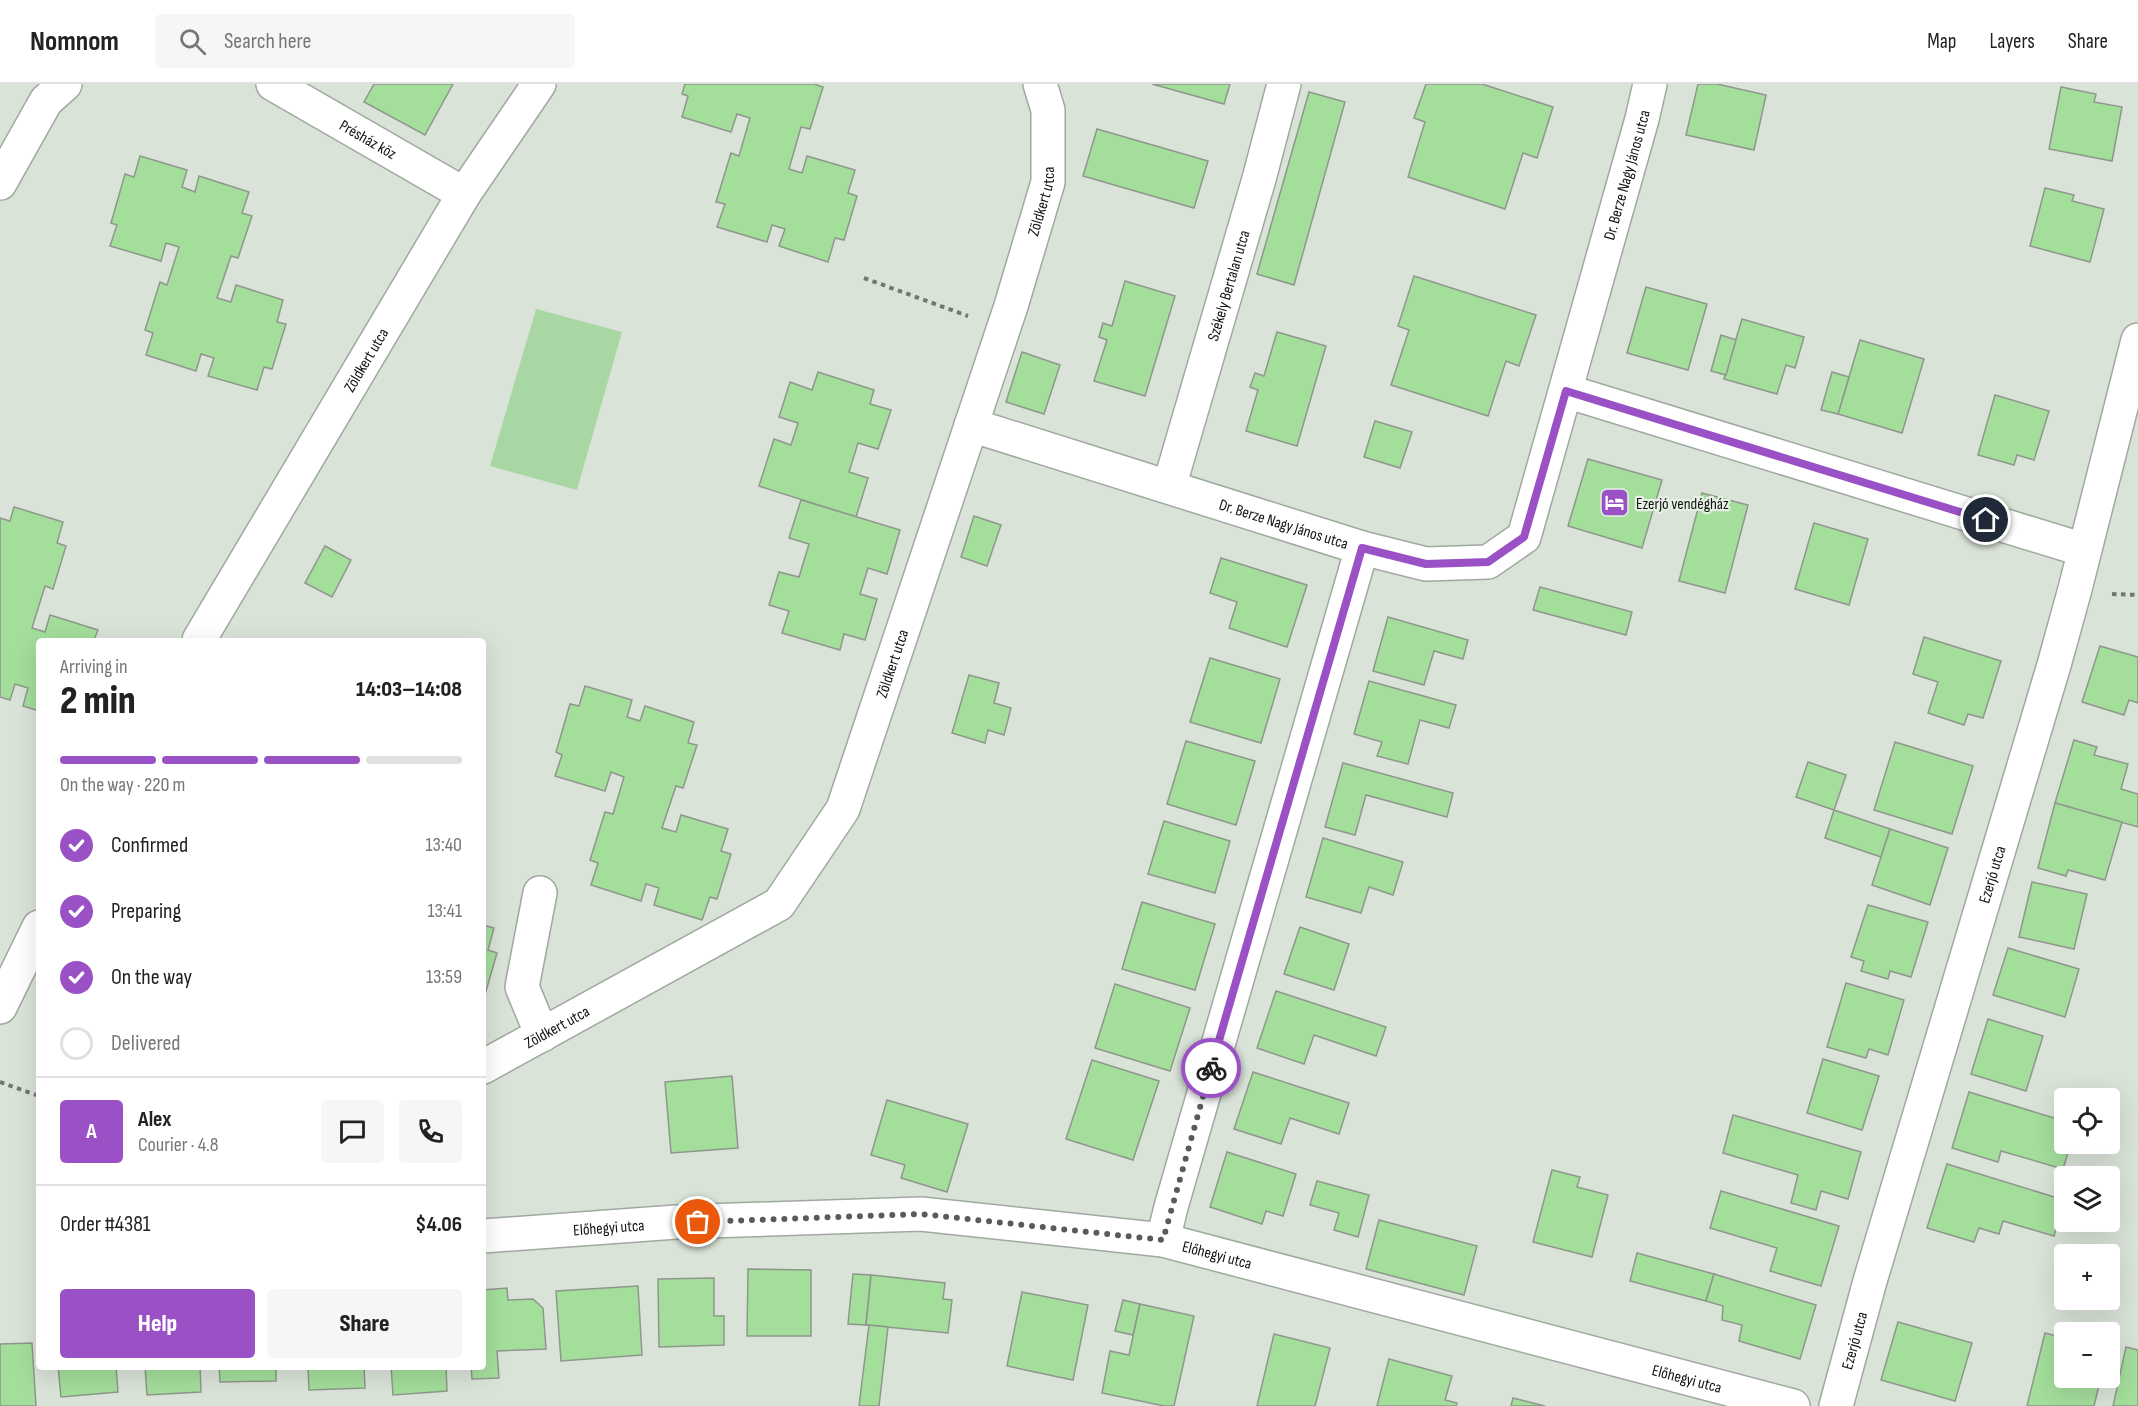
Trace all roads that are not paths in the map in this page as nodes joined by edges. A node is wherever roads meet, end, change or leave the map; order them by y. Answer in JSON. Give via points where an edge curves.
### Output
{"nodes":[{"id":1,"x":65,"y":84,"type":"edge"},
{"id":2,"x":273,"y":84,"type":"edge"},
{"id":3,"x":538,"y":84,"type":"edge"},
{"id":4,"x":1284,"y":84,"type":"edge"},
{"id":5,"x":1650,"y":84,"type":"edge"},
{"id":6,"x":1048,"y":93,"type":"edge"},
{"id":7,"x":0,"y":183,"type":"edge"},
{"id":8,"x":464,"y":194,"type":"junction"},
{"id":9,"x":2138,"y":340,"type":"edge"},
{"id":10,"x":1566,"y":391,"type":"junction"},
{"id":11,"x":971,"y":425,"type":"junction"},
{"id":12,"x":1169,"y":487,"type":"junction"},
{"id":13,"x":1362,"y":548,"type":"junction"},
{"id":14,"x":2084,"y":550,"type":"junction"},
{"id":15,"x":200,"y":638,"type":"edge"},
{"id":16,"x":540,"y":893,"type":"dead end"},
{"id":17,"x":36,"y":933,"type":"edge"},
{"id":18,"x":0,"y":1007,"type":"edge"},
{"id":19,"x":542,"y":1035,"type":"junction"},
{"id":20,"x":486,"y":1065,"type":"edge"},
{"id":21,"x":486,"y":1236,"type":"edge"},
{"id":22,"x":1163,"y":1240,"type":"junction"},
{"id":23,"x":1793,"y":1406,"type":"edge"},
{"id":24,"x":1836,"y":1406,"type":"edge"}],
"edges":[{"from":1,"to":7,"type":"street","via":[[46,101]]},
{"from":2,"to":8,"type":"street","name":"Présház köz"},
{"from":3,"to":8,"type":"street","name":"Zöldkert utca"},
{"from":4,"to":12,"type":"street","name":"Székely Bertalan utca"},
{"from":5,"to":10,"type":"street","name":"Dr. Berze Nagy János utca"},
{"from":6,"to":11,"type":"street","name":"Zöldkert utca","via":[[1048,182]]},
{"from":8,"to":15,"type":"street","name":"Zöldkert utca"},
{"from":9,"to":14,"type":"street","name":"Ezerjó utca"},
{"from":10,"to":13,"type":"street","name":"Dr. Berze Nagy János utca","via":[[1524,537],[1488,562],[1426,564]]},
{"from":10,"to":14,"type":"street"},
{"from":11,"to":12,"type":"street","name":"Dr. Berze Nagy János utca"},
{"from":11,"to":19,"type":"street","name":"Zöldkert utca","via":[[843,809],[779,904]]},
{"from":12,"to":13,"type":"street","name":"Dr. Berze Nagy János utca"},
{"from":13,"to":22,"type":"street"},
{"from":14,"to":24,"type":"street","name":"Ezerjó utca","via":[[2054,665]]},
{"from":16,"to":19,"type":"street","via":[[522,987]]},
{"from":17,"to":18,"type":"street"},
{"from":19,"to":20,"type":"street","name":"Zöldkert utca"},
{"from":21,"to":22,"type":"street","name":"Előhegyi utca","via":[[676,1222],[921,1214]]},
{"from":22,"to":23,"type":"street","name":"Előhegyi utca"}]}
